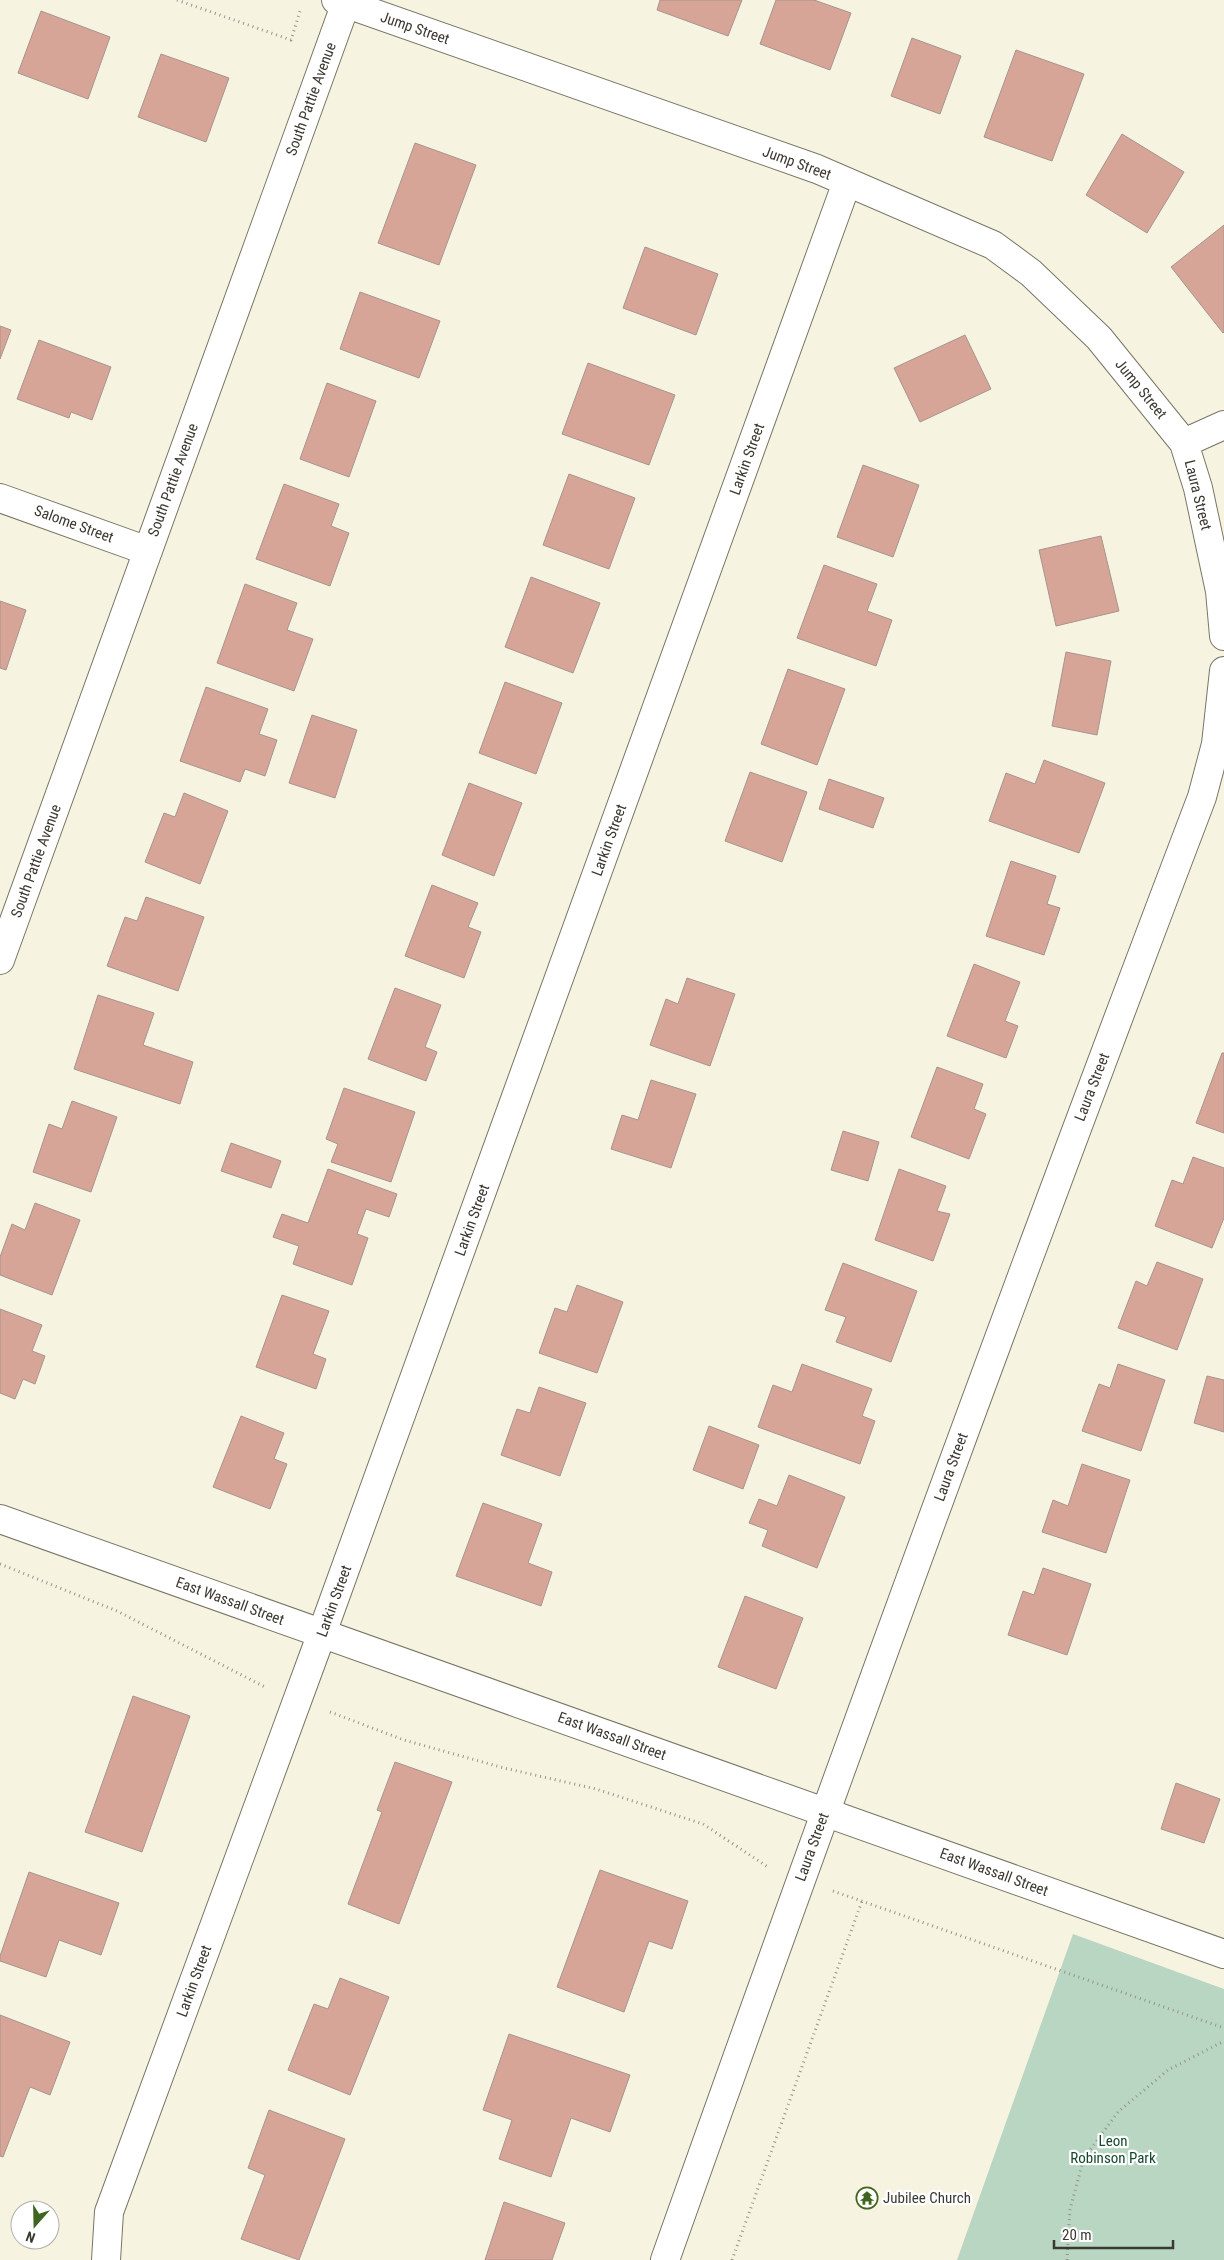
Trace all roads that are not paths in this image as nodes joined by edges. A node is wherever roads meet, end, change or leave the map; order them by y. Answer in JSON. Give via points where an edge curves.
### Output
{"nodes":[{"id":1,"x":343,"y":1,"type":"edge"},
{"id":2,"x":847,"y":182,"type":"junction"},
{"id":3,"x":1224,"y":425,"type":"edge"},
{"id":4,"x":1184,"y":443,"type":"junction"},
{"id":5,"x":0,"y":498,"type":"edge"},
{"id":6,"x":148,"y":551,"type":"junction"},
{"id":7,"x":1224,"y":636,"type":"edge"},
{"id":8,"x":1224,"y":671,"type":"edge"},
{"id":9,"x":0,"y":960,"type":"edge"},
{"id":10,"x":0,"y":1519,"type":"edge"},
{"id":11,"x":322,"y":1633,"type":"junction"},
{"id":12,"x":824,"y":1812,"type":"junction"},
{"id":13,"x":1224,"y":1954,"type":"edge"},
{"id":14,"x":106,"y":2260,"type":"edge"},
{"id":15,"x":665,"y":2260,"type":"edge"}],
"edges":[{"from":1,"to":2,"type":"street","name":"Jump Street"},
{"from":1,"to":6,"type":"street","name":"South Pattie Avenue"},
{"from":2,"to":4,"type":"street","name":"Jump Street","via":[[993,245],[1031,273],[1100,338]]},
{"from":2,"to":11,"type":"street","name":"Larkin Street"},
{"from":3,"to":4,"type":"street"},
{"from":4,"to":7,"type":"street","name":"Laura Street","via":[[1198,488],[1220,591]]},
{"from":5,"to":6,"type":"street","name":"Salome Street"},
{"from":6,"to":9,"type":"street","name":"South Pattie Avenue"},
{"from":8,"to":12,"type":"street","name":"Laura Street","via":[[1216,744],[1202,797],[1075,1130]]},
{"from":10,"to":11,"type":"street","name":"East Wassall Street"},
{"from":11,"to":12,"type":"street","name":"East Wassall Street"},
{"from":11,"to":14,"type":"street","name":"Larkin Street","via":[[108,2212]]},
{"from":12,"to":13,"type":"street","name":"East Wassall Street"},
{"from":12,"to":15,"type":"street","name":"Laura Street"}]}
